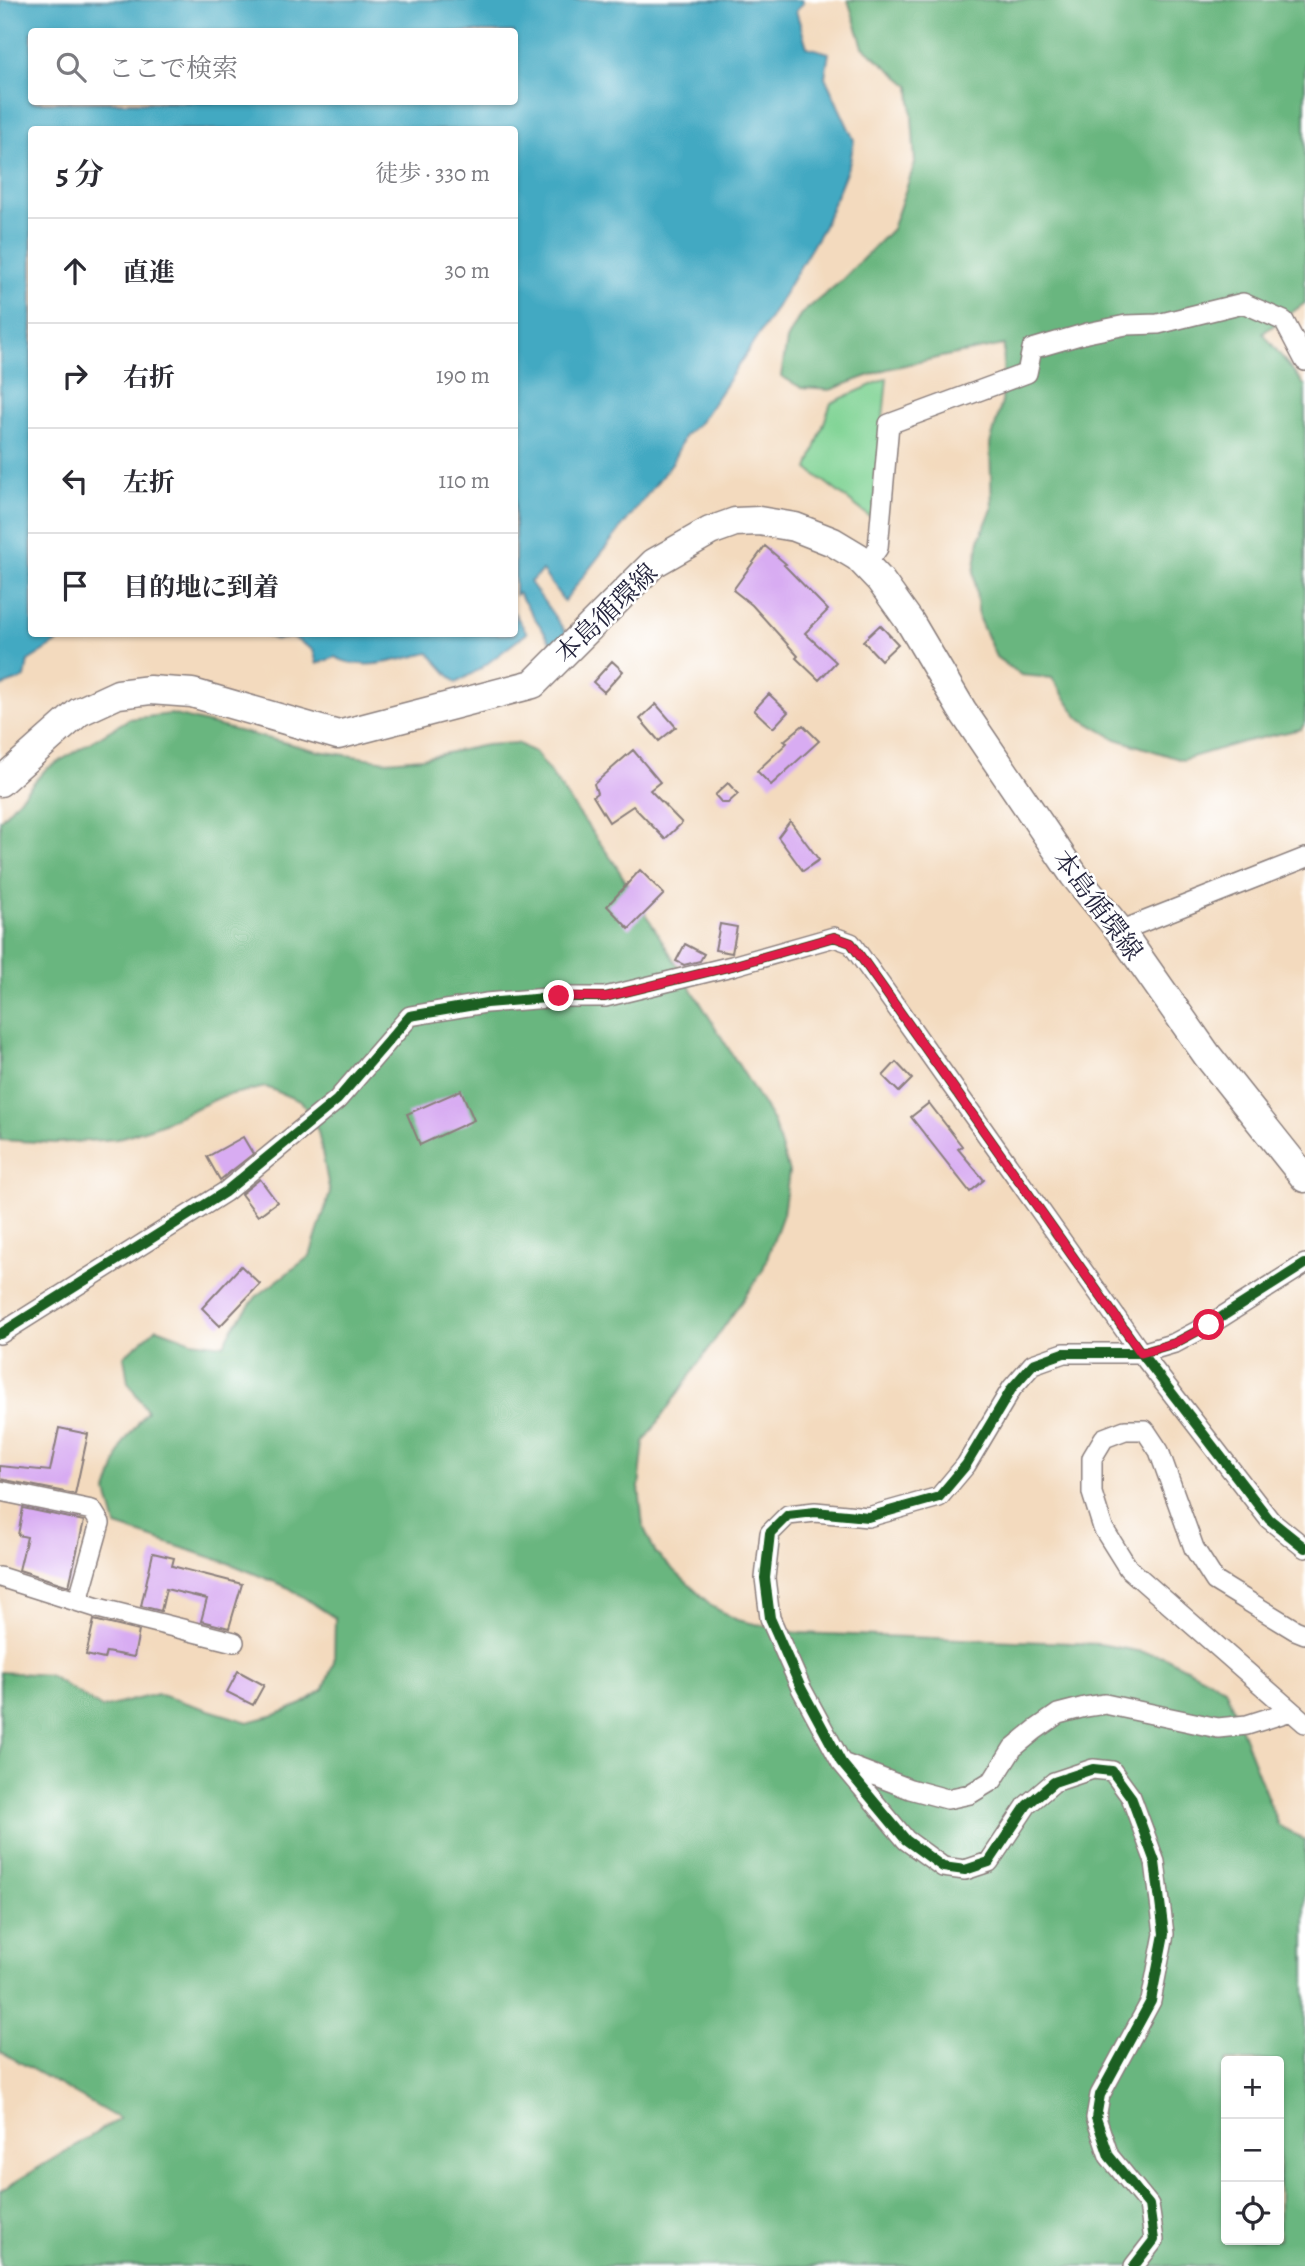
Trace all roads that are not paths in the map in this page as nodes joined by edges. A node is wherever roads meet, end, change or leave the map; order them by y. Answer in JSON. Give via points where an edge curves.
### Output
{"nodes":[{"id":1,"x":1305,"y":361,"type":"edge"},
{"id":2,"x":866,"y":565,"type":"junction"},
{"id":3,"x":0,"y":782,"type":"edge"},
{"id":4,"x":1305,"y":858,"type":"edge"},
{"id":5,"x":1120,"y":931,"type":"junction"},
{"id":6,"x":1305,"y":1178,"type":"edge"},
{"id":7,"x":1305,"y":1264,"type":"edge"},
{"id":8,"x":0,"y":1334,"type":"edge"},
{"id":9,"x":1141,"y":1353,"type":"junction"},
{"id":10,"x":0,"y":1491,"type":"edge"},
{"id":11,"x":1305,"y":1548,"type":"edge"},
{"id":12,"x":0,"y":1577,"type":"edge"},
{"id":13,"x":79,"y":1601,"type":"junction"},
{"id":14,"x":1305,"y":1634,"type":"edge"},
{"id":15,"x":234,"y":1642,"type":"dead end"},
{"id":16,"x":1298,"y":1717,"type":"edge"},
{"id":17,"x":841,"y":1762,"type":"junction"},
{"id":18,"x":1134,"y":2266,"type":"edge"}],
"edges":[{"from":1,"to":2,"type":"street","via":[[1284,321],[1243,303],[1158,324],[1087,332],[1032,349],[1027,373],[889,424],[878,548]]},
{"from":2,"to":3,"type":"main road","name":"本島循環線","via":[[832,541],[795,527],[735,522],[654,563],[533,684],[338,736],[192,692],[118,694],[79,712]]},
{"from":2,"to":5,"type":"main road","name":"本島循環線","via":[[910,622],[962,710],[1074,875]]},
{"from":4,"to":5,"type":"street"},
{"from":5,"to":6,"type":"main road","name":"本島循環線","via":[[1207,1055]]},
{"from":7,"to":9,"type":"street","via":[[1187,1337]]},
{"from":8,"to":9,"type":"street","via":[[225,1192],[337,1100],[410,1016],[486,1003],[605,997],[834,937],[851,943]]},
{"from":9,"to":11,"type":"street","via":[[1269,1519]]},
{"from":9,"to":17,"type":"street","via":[[1064,1353],[1033,1364],[1012,1388],[966,1465],[939,1497],[868,1517],[815,1512],[788,1515],[770,1532],[765,1578],[770,1618]]},
{"from":10,"to":13,"type":"street","via":[[92,1510],[100,1523]]},
{"from":12,"to":13,"type":"street"},
{"from":13,"to":15,"type":"street"},
{"from":14,"to":16,"type":"street","via":[[1215,1581],[1194,1548],[1159,1451],[1145,1430],[1125,1430],[1104,1438],[1092,1458],[1092,1493],[1103,1528],[1128,1568]]},
{"from":16,"to":17,"type":"street","via":[[1218,1728],[1105,1704],[1085,1707],[1058,1714],[1035,1730],[1013,1748],[993,1780],[970,1794],[947,1799]]},
{"from":17,"to":18,"type":"street","via":[[906,1840],[943,1867],[965,1870],[989,1862],[1027,1805],[1054,1782],[1093,1769],[1111,1771],[1131,1797],[1155,1862],[1164,1934],[1152,2001],[1100,2095],[1096,2118],[1109,2156],[1149,2204],[1154,2240]]}]}
